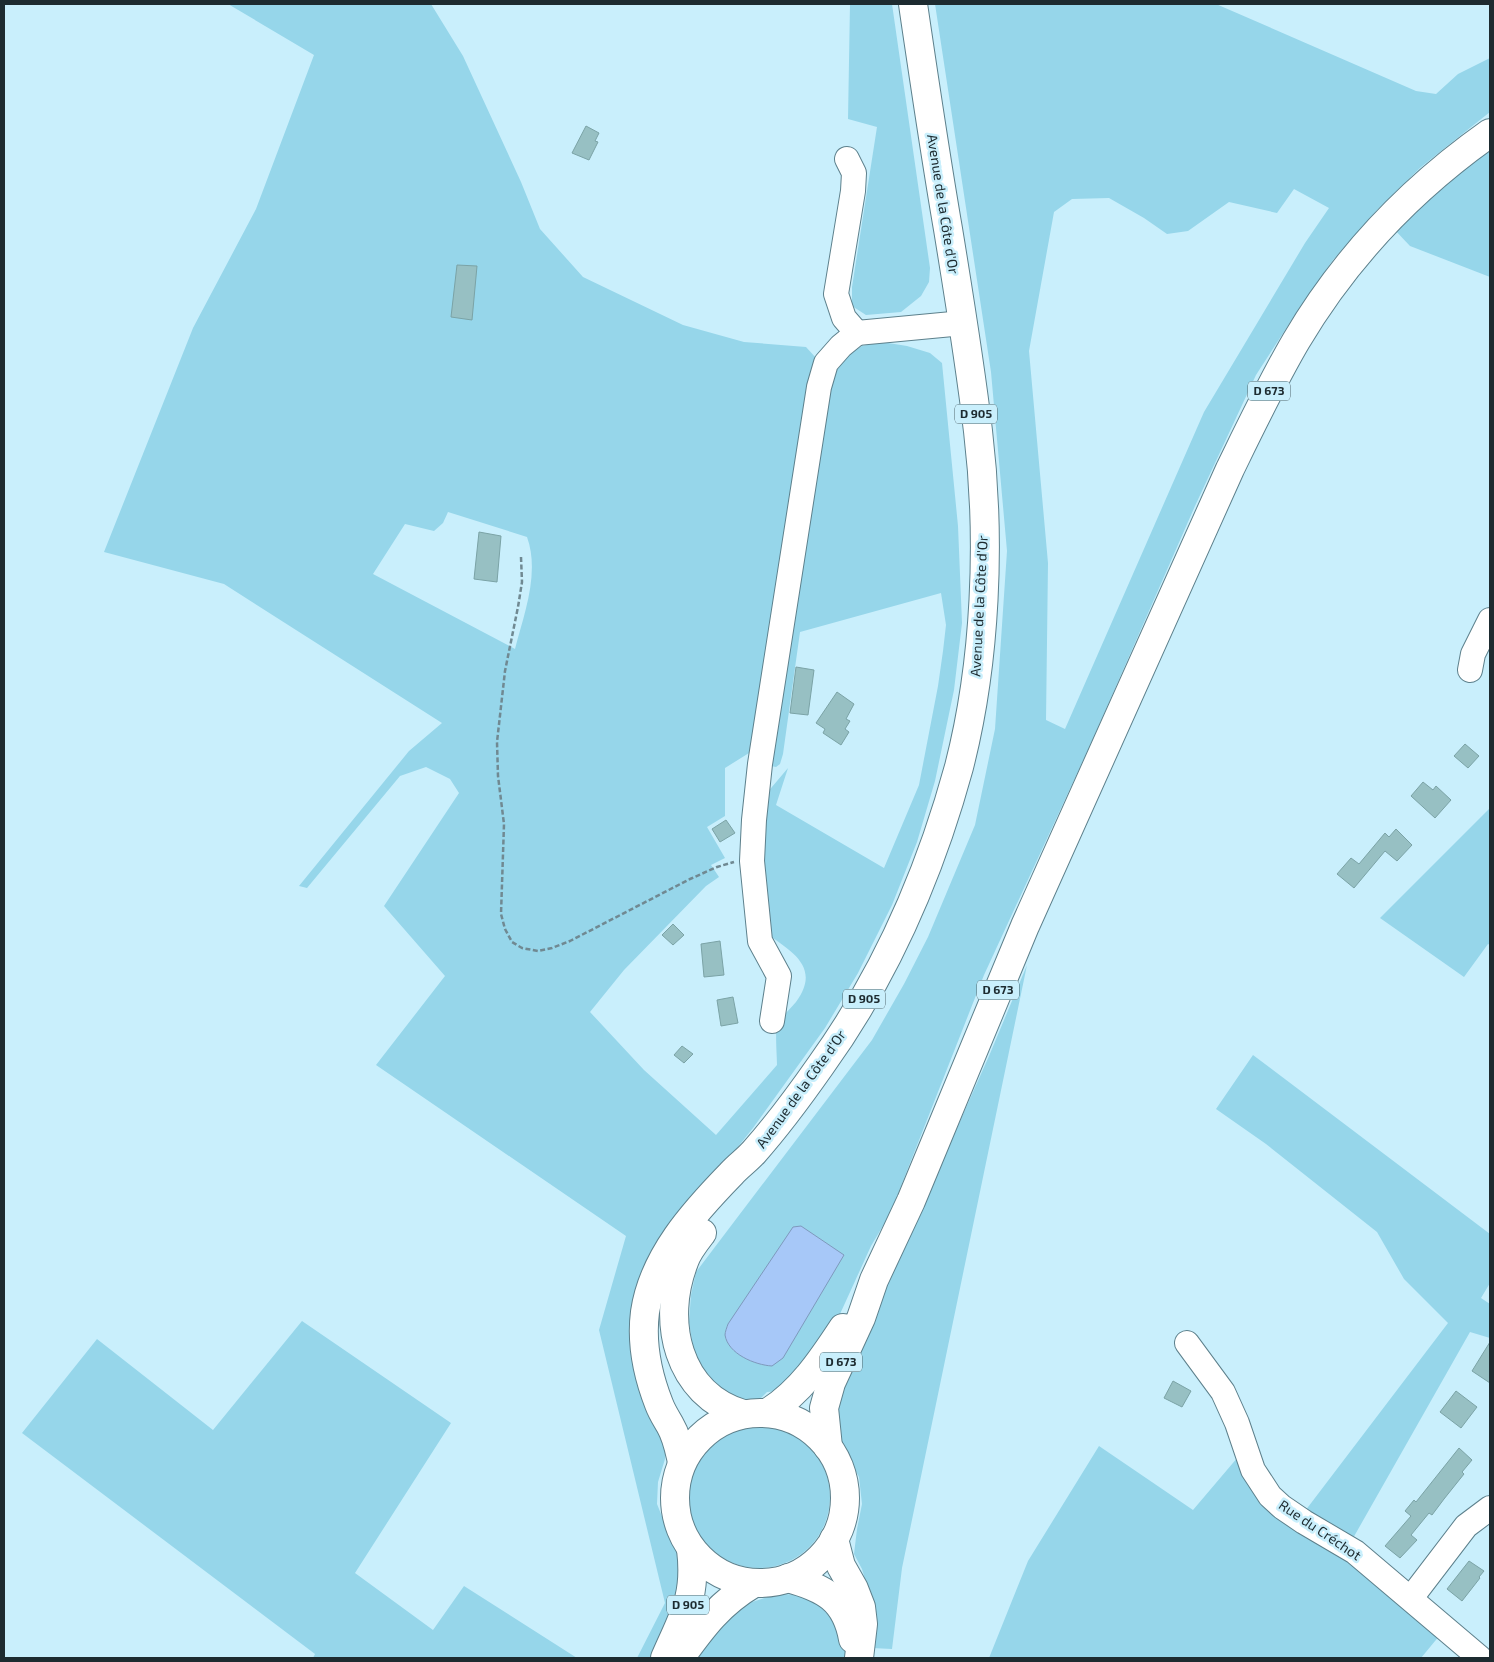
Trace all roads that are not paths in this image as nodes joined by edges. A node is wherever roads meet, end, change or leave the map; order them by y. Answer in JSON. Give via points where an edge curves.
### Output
{"nodes":[{"id":1,"x":913,"y":4,"type":"edge"},
{"id":2,"x":1490,"y":133,"type":"edge"},
{"id":3,"x":847,"y":159,"type":"dead end"},
{"id":4,"x":963,"y":323,"type":"junction"},
{"id":5,"x":857,"y":333,"type":"junction"},
{"id":6,"x":1490,"y":620,"type":"edge"},
{"id":7,"x":1470,"y":670,"type":"dead end"},
{"id":8,"x":772,"y":1021,"type":"dead end"},
{"id":9,"x":752,"y":1155,"type":"junction"},
{"id":10,"x":874,"y":1280,"type":"junction"},
{"id":11,"x":1187,"y":1343,"type":"dead end"},
{"id":12,"x":755,"y":1414,"type":"junction"},
{"id":13,"x":828,"y":1447,"type":"junction"},
{"id":14,"x":682,"y":1462,"type":"junction"},
{"id":15,"x":1490,"y":1508,"type":"edge"},
{"id":16,"x":834,"y":1539,"type":"junction"},
{"id":17,"x":692,"y":1549,"type":"junction"},
{"id":18,"x":788,"y":1578,"type":"junction"},
{"id":19,"x":754,"y":1582,"type":"junction"},
{"id":20,"x":1411,"y":1598,"type":"junction"},
{"id":21,"x":665,"y":1658,"type":"edge"},
{"id":22,"x":680,"y":1658,"type":"edge"},
{"id":23,"x":857,"y":1658,"type":"edge"},
{"id":24,"x":1480,"y":1658,"type":"edge"}],
"edges":[{"from":1,"to":4,"type":"main road","name":"Avenue de la Côte d'Or","number":"D 905"},
{"from":2,"to":10,"type":"main road","number":"D 673","via":[[1417,192],[1359,253],[1310,318],[1269,390],[1230,469],[1025,926],[911,1201]]},
{"from":3,"to":5,"type":"street","via":[[854,173],[854,191],[836,294],[844,318]]},
{"from":4,"to":5,"type":"street"},
{"from":4,"to":9,"type":"main road","name":"Avenue de la Côte d'Or","number":"D 905","via":[[979,434],[984,557],[980,651],[959,764],[922,880],[876,977],[823,1063]]},
{"from":5,"to":8,"type":"street","via":[[826,364],[819,387],[760,764],[752,861],[760,941],[779,976]]},
{"from":6,"to":7,"type":"street","via":[[1473,654]]},
{"from":9,"to":12,"type":"main road","name":"Avenue de la Côte d'Or","number":"D 905","via":[[741,1179],[684,1261],[674,1306],[678,1346],[692,1378],[716,1402],[732,1411]]},
{"from":9,"to":14,"type":"main road","name":"Avenue de la Côte d'Or","number":"D 905","via":[[732,1172],[675,1240],[657,1270],[650,1290],[645,1350],[651,1382],[660,1409],[672,1428]]},
{"from":10,"to":12,"type":"main road","number":"D 673","via":[[836,1340],[798,1389],[788,1399]]},
{"from":10,"to":13,"type":"main road","number":"D 673","via":[[861,1318],[826,1396],[824,1415]]},
{"from":11,"to":20,"type":"street","name":"Rue du Créchot","via":[[1223,1392],[1253,1470],[1270,1496],[1304,1522],[1355,1552]]},
{"from":12,"to":13,"type":"main road","via":[[790,1418],[816,1434]]},
{"from":12,"to":14,"type":"main road","via":[[721,1422],[702,1434]]},
{"from":13,"to":16,"type":"main road","via":[[841,1472],[844,1492],[843,1513]]},
{"from":14,"to":17,"type":"main road","via":[[676,1480],[676,1516]]},
{"from":15,"to":20,"type":"street","via":[[1466,1526]]},
{"from":16,"to":18,"type":"main road","via":[[805,1570]]},
{"from":16,"to":23,"type":"main road","via":[[841,1566],[861,1607],[863,1624]]},
{"from":17,"to":19,"type":"main road","via":[[713,1569]]},
{"from":17,"to":21,"type":"main road","number":"D 905","via":[[690,1599]]},
{"from":18,"to":19,"type":"main road"},
{"from":18,"to":23,"type":"main road","via":[[827,1592],[836,1601],[848,1617]]},
{"from":19,"to":22,"type":"main road","number":"D 905","via":[[714,1614]]},
{"from":20,"to":24,"type":"street","name":"Rue du Créchot"}]}
